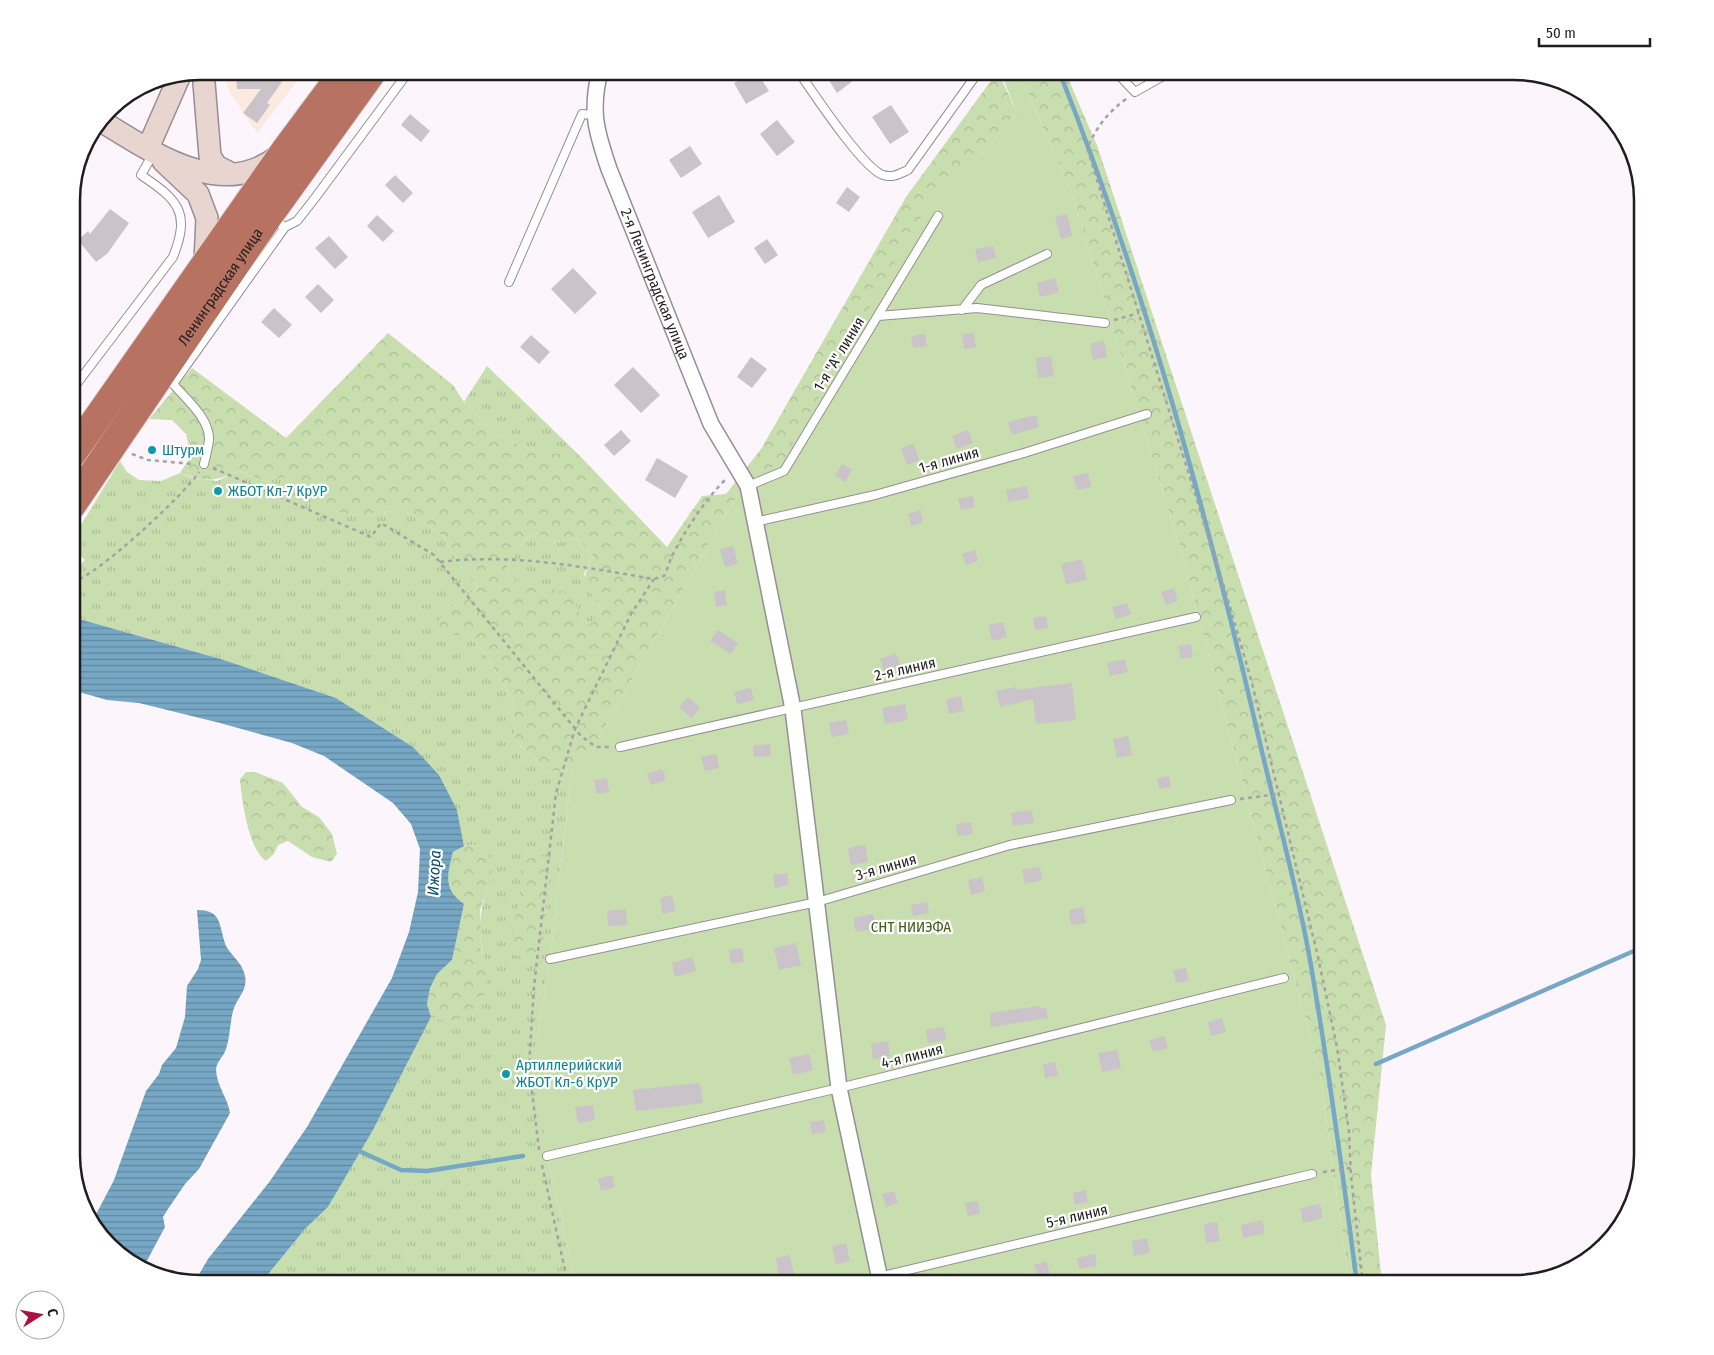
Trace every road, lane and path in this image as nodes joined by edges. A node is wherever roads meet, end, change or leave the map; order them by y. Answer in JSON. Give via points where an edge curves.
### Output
{"nodes":[{"id":1,"x":204,"y":80,"type":"edge"},
{"id":2,"x":337,"y":80,"type":"edge"},
{"id":3,"x":367,"y":80,"type":"edge"},
{"id":4,"x":402,"y":80,"type":"edge"},
{"id":5,"x":599,"y":80,"type":"edge"},
{"id":6,"x":805,"y":80,"type":"edge"},
{"id":7,"x":973,"y":80,"type":"edge"},
{"id":8,"x":1124,"y":80,"type":"edge"},
{"id":9,"x":1156,"y":80,"type":"edge"},
{"id":10,"x":177,"y":82,"type":"edge"},
{"id":11,"x":1135,"y":92,"type":"junction"},
{"id":12,"x":594,"y":115,"type":"junction"},
{"id":13,"x":107,"y":125,"type":"edge"},
{"id":14,"x":286,"y":149,"type":"junction"},
{"id":15,"x":151,"y":150,"type":"junction"},
{"id":16,"x":232,"y":174,"type":"junction"},
{"id":17,"x":938,"y":216,"type":"dead end"},
{"id":18,"x":276,"y":222,"type":"junction"},
{"id":19,"x":1046,"y":254,"type":"dead end"},
{"id":20,"x":205,"y":262,"type":"junction"},
{"id":21,"x":509,"y":282,"type":"dead end"},
{"id":22,"x":962,"y":310,"type":"junction"},
{"id":23,"x":1139,"y":313,"type":"junction"},
{"id":24,"x":878,"y":316,"type":"junction"},
{"id":25,"x":1105,"y":322,"type":"joint"},
{"id":26,"x":80,"y":379,"type":"edge"},
{"id":27,"x":1147,"y":414,"type":"dead end"},
{"id":28,"x":80,"y":442,"type":"edge"},
{"id":29,"x":126,"y":452,"type":"dead end"},
{"id":30,"x":204,"y":464,"type":"junction"},
{"id":31,"x":737,"y":468,"type":"junction"},
{"id":32,"x":748,"y":486,"type":"junction"},
{"id":33,"x":80,"y":494,"type":"edge"},
{"id":34,"x":755,"y":522,"type":"junction"},
{"id":35,"x":440,"y":562,"type":"junction"},
{"id":36,"x":80,"y":578,"type":"edge"},
{"id":37,"x":654,"y":579,"type":"junction"},
{"id":38,"x":1196,"y":617,"type":"dead end"},
{"id":39,"x":793,"y":709,"type":"junction"},
{"id":40,"x":575,"y":729,"type":"junction"},
{"id":41,"x":620,"y":747,"type":"joint"},
{"id":42,"x":1278,"y":794,"type":"junction"},
{"id":43,"x":1231,"y":800,"type":"joint"},
{"id":44,"x":817,"y":902,"type":"junction"},
{"id":45,"x":550,"y":960,"type":"dead end"},
{"id":46,"x":1284,"y":978,"type":"dead end"},
{"id":47,"x":839,"y":1088,"type":"junction"},
{"id":48,"x":547,"y":1156,"type":"dead end"},
{"id":49,"x":1351,"y":1168,"type":"junction"},
{"id":50,"x":1312,"y":1174,"type":"joint"},
{"id":51,"x":566,"y":1275,"type":"edge"},
{"id":52,"x":879,"y":1275,"type":"edge"},
{"id":53,"x":900,"y":1275,"type":"edge"},
{"id":54,"x":1362,"y":1275,"type":"edge"}],
"edges":[{"from":1,"to":16,"type":"main road","via":[[210,156],[216,166]]},
{"from":2,"to":14,"type":"highway","name":"Ленинградская улица"},
{"from":3,"to":18,"type":"highway","name":"Ленинградская улица"},
{"from":4,"to":18,"type":"lane","via":[[297,221]]},
{"from":5,"to":12,"type":"street","name":"2-я Ленинградская улица"},
{"from":6,"to":7,"type":"lane","via":[[859,155],[880,174],[892,177],[908,170]]},
{"from":8,"to":11,"type":"lane"},
{"from":9,"to":11,"type":"lane"},
{"from":10,"to":15,"type":"main road"},
{"from":11,"to":23,"type":"path","via":[[1097,127],[1087,148]]},
{"from":12,"to":21,"type":"lane","via":[[582,114]]},
{"from":12,"to":31,"type":"street","name":"2-я Ленинградская улица","via":[[609,169],[711,424]]},
{"from":13,"to":15,"type":"main road"},
{"from":14,"to":16,"type":"main road","via":[[256,171]]},
{"from":14,"to":20,"type":"highway","name":"Ленинградская улица"},
{"from":15,"to":16,"type":"main road","via":[[203,173]]},
{"from":15,"to":20,"type":"main road","via":[[198,194],[207,218]]},
{"from":15,"to":26,"type":"lane","via":[[141,175],[168,194],[183,228],[180,240],[173,257]]},
{"from":17,"to":24,"type":"lane","name":"1-я \"А\" линия"},
{"from":18,"to":30,"type":"lane","via":[[173,384],[208,430]]},
{"from":18,"to":33,"type":"highway","name":"Ленинградская улица"},
{"from":19,"to":22,"type":"lane","via":[[981,285]]},
{"from":20,"to":28,"type":"highway","name":"Ленинградская улица"},
{"from":22,"to":24,"type":"lane"},
{"from":22,"to":25,"type":"lane","via":[[977,308]]},
{"from":23,"to":25,"type":"path"},
{"from":23,"to":42,"type":"path","via":[[1229,602]]},
{"from":24,"to":32,"type":"lane","name":"1-я \"А\" линия","via":[[784,471]]},
{"from":27,"to":34,"type":"lane","name":"1-я линия","via":[[875,495]]},
{"from":29,"to":30,"type":"path","via":[[148,460]]},
{"from":30,"to":35,"type":"path","via":[[371,537],[380,523],[434,555]]},
{"from":30,"to":36,"type":"path","via":[[193,482],[136,536]]},
{"from":31,"to":32,"type":"street","name":"2-я Ленинградская улица"},
{"from":31,"to":37,"type":"path","via":[[715,489],[671,559],[664,576]]},
{"from":32,"to":34,"type":"street"},
{"from":34,"to":39,"type":"street"},
{"from":35,"to":37,"type":"path","via":[[517,560]]},
{"from":35,"to":40,"type":"path"},
{"from":37,"to":40,"type":"path","via":[[630,614]]},
{"from":38,"to":39,"type":"lane","name":"2-я линия"},
{"from":39,"to":41,"type":"lane","name":"2-я линия"},
{"from":39,"to":44,"type":"street"},
{"from":40,"to":41,"type":"path","via":[[596,747]]},
{"from":40,"to":51,"type":"path","via":[[556,793],[534,987],[529,1066],[537,1139]]},
{"from":42,"to":43,"type":"path"},
{"from":42,"to":49,"type":"path","via":[[1337,1047]]},
{"from":43,"to":44,"type":"lane","name":"3-я линия","via":[[1010,845]]},
{"from":44,"to":45,"type":"lane","name":"3-я линия"},
{"from":44,"to":47,"type":"street"},
{"from":46,"to":47,"type":"lane","name":"4-я линия"},
{"from":47,"to":48,"type":"lane","name":"4-я линия"},
{"from":47,"to":52,"type":"street"},
{"from":49,"to":50,"type":"path"},
{"from":49,"to":54,"type":"path"},
{"from":50,"to":53,"type":"lane","name":"5-я линия"}]}
